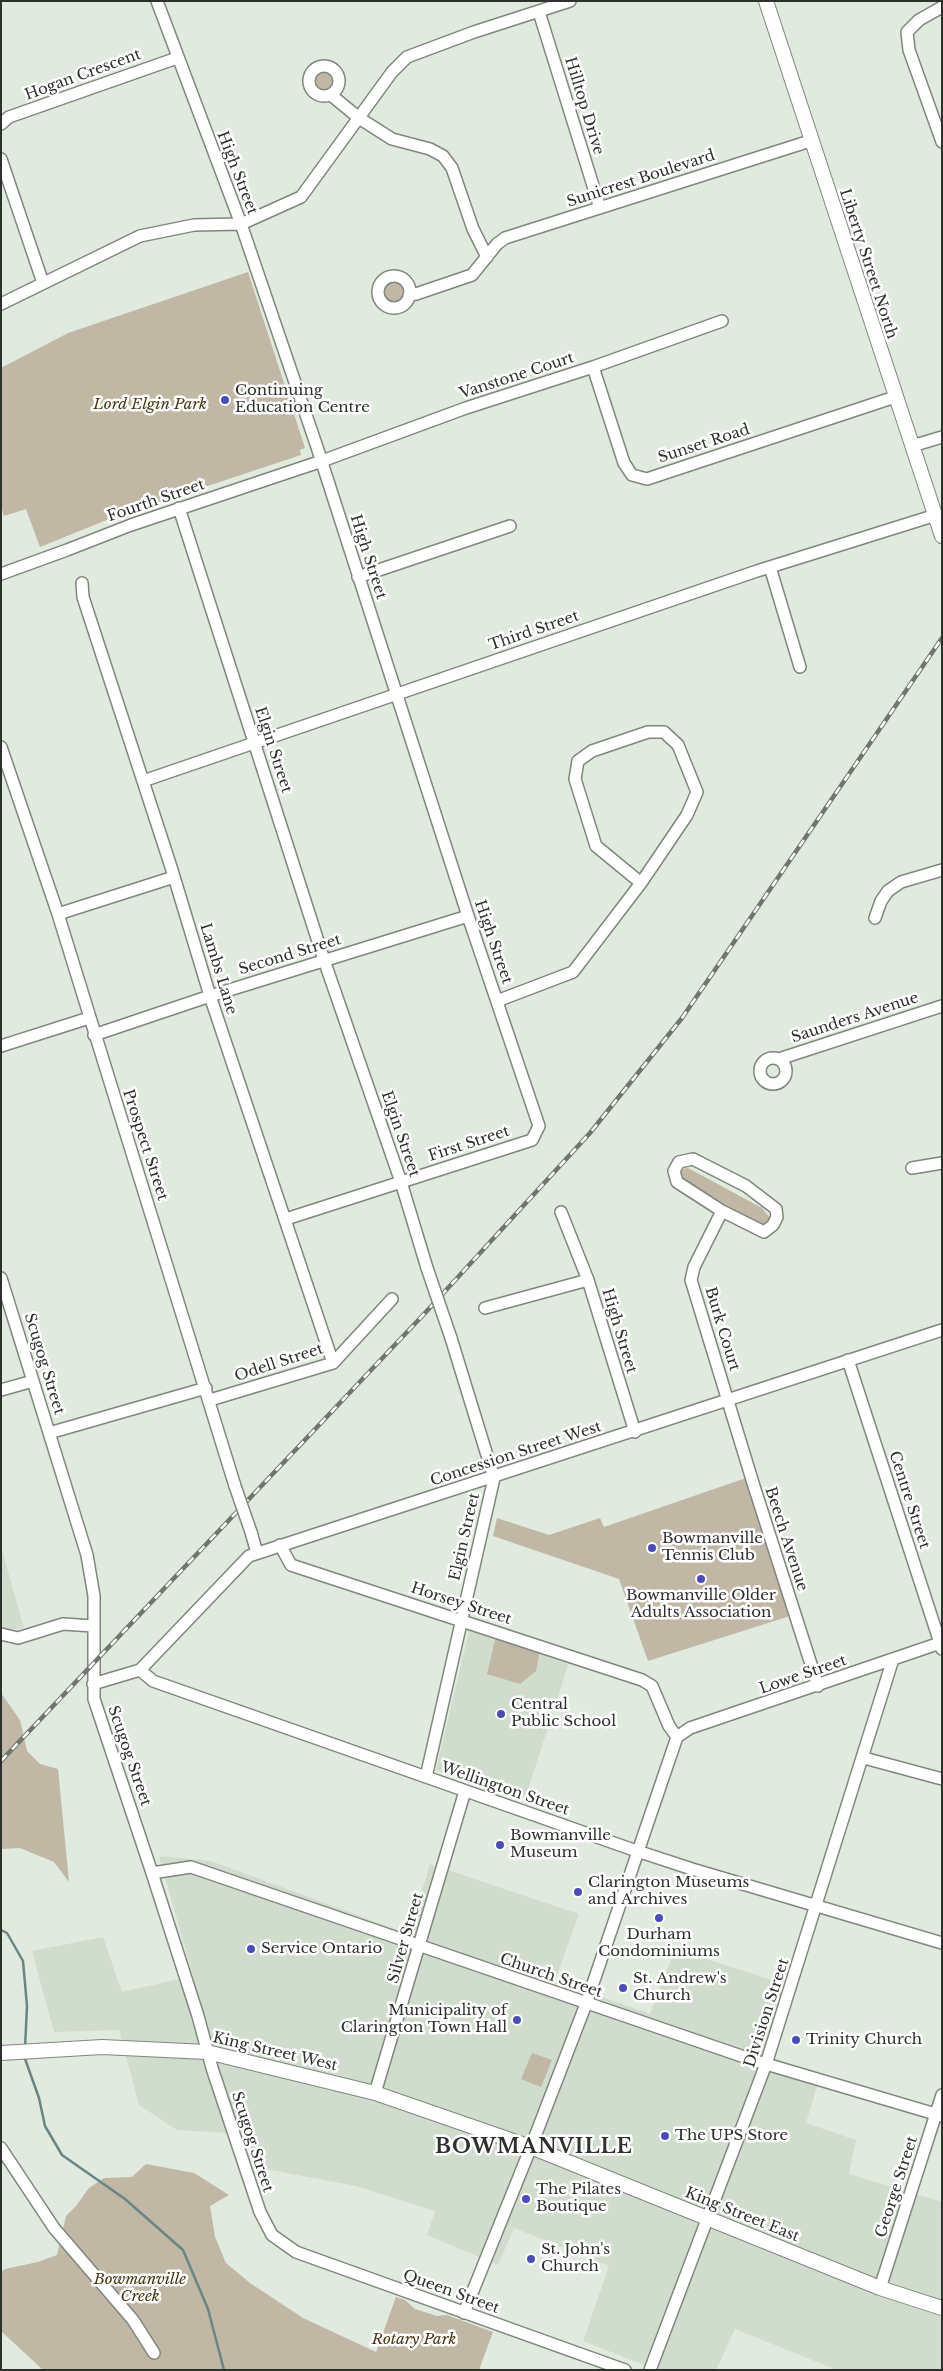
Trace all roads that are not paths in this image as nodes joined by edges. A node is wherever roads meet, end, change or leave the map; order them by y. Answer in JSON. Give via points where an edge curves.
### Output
{"nodes":[{"id":1,"x":157,"y":1,"type":"edge"},
{"id":2,"x":570,"y":1,"type":"edge"},
{"id":3,"x":766,"y":1,"type":"edge"},
{"id":4,"x":942,"y":7,"type":"edge"},
{"id":5,"x":539,"y":12,"type":"junction"},
{"id":6,"x":177,"y":58,"type":"junction"},
{"id":7,"x":331,"y":95,"type":"dead end"},
{"id":8,"x":359,"y":118,"type":"junction"},
{"id":9,"x":1,"y":124,"type":"edge"},
{"id":10,"x":810,"y":141,"type":"junction"},
{"id":11,"x":942,"y":142,"type":"edge"},
{"id":12,"x":1,"y":159,"type":"edge"},
{"id":13,"x":600,"y":208,"type":"junction"},
{"id":14,"x":241,"y":224,"type":"junction"},
{"id":15,"x":487,"y":256,"type":"junction"},
{"id":16,"x":43,"y":283,"type":"junction"},
{"id":17,"x":409,"y":295,"type":"dead end"},
{"id":18,"x":1,"y":304,"type":"edge"},
{"id":19,"x":722,"y":321,"type":"dead end"},
{"id":20,"x":593,"y":367,"type":"junction"},
{"id":21,"x":895,"y":396,"type":"junction"},
{"id":22,"x":942,"y":437,"type":"edge"},
{"id":23,"x":912,"y":446,"type":"junction"},
{"id":24,"x":322,"y":461,"type":"junction"},
{"id":25,"x":179,"y":508,"type":"junction"},
{"id":26,"x":936,"y":515,"type":"junction"},
{"id":27,"x":510,"y":526,"type":"dead end"},
{"id":28,"x":942,"y":536,"type":"edge"},
{"id":29,"x":770,"y":567,"type":"junction"},
{"id":30,"x":1,"y":574,"type":"edge"},
{"id":31,"x":358,"y":577,"type":"junction"},
{"id":32,"x":82,"y":583,"type":"dead end"},
{"id":33,"x":800,"y":667,"type":"dead end"},
{"id":34,"x":398,"y":693,"type":"junction"},
{"id":35,"x":255,"y":741,"type":"junction"},
{"id":36,"x":1,"y":747,"type":"edge"},
{"id":37,"x":143,"y":781,"type":"junction"},
{"id":38,"x":942,"y":870,"type":"edge"},
{"id":39,"x":174,"y":877,"type":"junction"},
{"id":40,"x":641,"y":883,"type":"junction"},
{"id":41,"x":58,"y":914,"type":"junction"},
{"id":42,"x":468,"y":916,"type":"junction"},
{"id":43,"x":875,"y":918,"type":"dead end"},
{"id":44,"x":324,"y":960,"type":"junction"},
{"id":45,"x":210,"y":996,"type":"junction"},
{"id":46,"x":497,"y":1001,"type":"junction"},
{"id":47,"x":942,"y":1006,"type":"edge"},
{"id":48,"x":89,"y":1018,"type":"junction"},
{"id":49,"x":94,"y":1035,"type":"junction"},
{"id":50,"x":1,"y":1046,"type":"edge"},
{"id":51,"x":778,"y":1059,"type":"dead end"},
{"id":52,"x":539,"y":1126,"type":"joint"},
{"id":53,"x":942,"y":1163,"type":"edge"},
{"id":54,"x":912,"y":1168,"type":"dead end"},
{"id":55,"x":401,"y":1182,"type":"junction"},
{"id":56,"x":561,"y":1212,"type":"dead end"},
{"id":57,"x":722,"y":1212,"type":"junction"},
{"id":58,"x":286,"y":1219,"type":"junction"},
{"id":59,"x":1,"y":1278,"type":"edge"},
{"id":60,"x":588,"y":1280,"type":"junction"},
{"id":61,"x":392,"y":1299,"type":"dead end"},
{"id":62,"x":485,"y":1308,"type":"dead end"},
{"id":63,"x":942,"y":1330,"type":"edge"},
{"id":64,"x":848,"y":1360,"type":"junction"},
{"id":65,"x":333,"y":1362,"type":"junction"},
{"id":66,"x":33,"y":1381,"type":"junction"},
{"id":67,"x":206,"y":1388,"type":"junction"},
{"id":68,"x":1,"y":1390,"type":"edge"},
{"id":69,"x":210,"y":1400,"type":"junction"},
{"id":70,"x":728,"y":1400,"type":"junction"},
{"id":71,"x":635,"y":1432,"type":"junction"},
{"id":72,"x":49,"y":1433,"type":"junction"},
{"id":73,"x":494,"y":1478,"type":"junction"},
{"id":74,"x":280,"y":1545,"type":"junction"},
{"id":75,"x":258,"y":1553,"type":"junction"},
{"id":76,"x":461,"y":1619,"type":"junction"},
{"id":77,"x":93,"y":1626,"type":"junction"},
{"id":78,"x":939,"y":1629,"type":"edge"},
{"id":79,"x":1,"y":1634,"type":"edge"},
{"id":80,"x":941,"y":1646,"type":"edge"},
{"id":81,"x":894,"y":1660,"type":"junction"},
{"id":82,"x":140,"y":1670,"type":"junction"},
{"id":83,"x":93,"y":1684,"type":"junction"},
{"id":84,"x":818,"y":1686,"type":"junction"},
{"id":85,"x":677,"y":1737,"type":"junction"},
{"id":86,"x":864,"y":1758,"type":"junction"},
{"id":87,"x":426,"y":1778,"type":"junction"},
{"id":88,"x":942,"y":1779,"type":"edge"},
{"id":89,"x":465,"y":1791,"type":"junction"},
{"id":90,"x":640,"y":1851,"type":"junction"},
{"id":91,"x":152,"y":1873,"type":"junction"},
{"id":92,"x":817,"y":1907,"type":"junction"},
{"id":93,"x":942,"y":1943,"type":"edge"},
{"id":94,"x":418,"y":1946,"type":"junction"},
{"id":95,"x":586,"y":2004,"type":"junction"},
{"id":96,"x":207,"y":2052,"type":"junction"},
{"id":97,"x":1,"y":2053,"type":"edge"},
{"id":98,"x":766,"y":2064,"type":"junction"},
{"id":99,"x":375,"y":2093,"type":"junction"},
{"id":100,"x":942,"y":2095,"type":"edge"},
{"id":101,"x":939,"y":2116,"type":"edge"},
{"id":102,"x":531,"y":2147,"type":"junction"},
{"id":103,"x":1,"y":2148,"type":"edge"},
{"id":104,"x":708,"y":2220,"type":"junction"},
{"id":105,"x":272,"y":2235,"type":"joint"},
{"id":106,"x":880,"y":2288,"type":"junction"},
{"id":107,"x":942,"y":2308,"type":"edge"},
{"id":108,"x":464,"y":2313,"type":"junction"},
{"id":109,"x":154,"y":2353,"type":"dead end"},
{"id":110,"x":625,"y":2370,"type":"edge"},
{"id":111,"x":650,"y":2370,"type":"edge"}],
"edges":[{"from":1,"to":6,"type":"street","name":"High Street"},
{"from":2,"to":5,"type":"street"},
{"from":3,"to":10,"type":"main road","name":"Liberty Street North"},
{"from":4,"to":11,"type":"street","via":[[919,20],[907,32],[909,50]]},
{"from":5,"to":8,"type":"street","via":[[407,57],[392,72]]},
{"from":5,"to":13,"type":"street","name":"Hilltop Drive"},
{"from":6,"to":9,"type":"street","name":"Hogan Crescent","via":[[9,117]]},
{"from":6,"to":14,"type":"street","name":"High Street"},
{"from":7,"to":8,"type":"street"},
{"from":8,"to":14,"type":"street","via":[[301,197]]},
{"from":8,"to":15,"type":"street","via":[[392,139],[430,149],[446,160]]},
{"from":10,"to":13,"type":"street","name":"Sunicrest Boulevard"},
{"from":10,"to":21,"type":"main road","name":"Liberty Street North"},
{"from":12,"to":16,"type":"street"},
{"from":13,"to":15,"type":"street","name":"Sunicrest Boulevard","via":[[505,238]]},
{"from":14,"to":16,"type":"street","via":[[194,225],[140,236]]},
{"from":14,"to":24,"type":"street","name":"High Street"},
{"from":15,"to":17,"type":"street","name":"Sunicrest Boulevard","via":[[472,275]]},
{"from":16,"to":18,"type":"street"},
{"from":19,"to":20,"type":"street","name":"Vanstone Court"},
{"from":20,"to":21,"type":"street","name":"Sunset Road","via":[[624,463],[632,475],[648,479]]},
{"from":20,"to":24,"type":"street","name":"Vanstone Court","via":[[466,408]]},
{"from":21,"to":23,"type":"main road","name":"Liberty Street North"},
{"from":22,"to":23,"type":"street"},
{"from":23,"to":26,"type":"main road","name":"Liberty Street North"},
{"from":24,"to":25,"type":"street","name":"Fourth Street"},
{"from":24,"to":31,"type":"street","name":"High Street"},
{"from":25,"to":30,"type":"street","name":"Fourth Street"},
{"from":25,"to":35,"type":"street","name":"Elgin Street"},
{"from":26,"to":28,"type":"main road","name":"Liberty Street North"},
{"from":26,"to":29,"type":"street","name":"Third Street"},
{"from":27,"to":31,"type":"street"},
{"from":29,"to":33,"type":"street"},
{"from":29,"to":34,"type":"street","name":"Third Street"},
{"from":31,"to":34,"type":"street","name":"High Street"},
{"from":32,"to":37,"type":"street","name":"Lambs Lane","via":[[83,597]]},
{"from":34,"to":35,"type":"street","name":"Third Street"},
{"from":34,"to":42,"type":"street","name":"High Street"},
{"from":35,"to":37,"type":"street","name":"Third Street"},
{"from":35,"to":44,"type":"street","name":"Elgin Street"},
{"from":36,"to":41,"type":"street","name":"Prospect Street"},
{"from":37,"to":39,"type":"street","name":"Lambs Lane"},
{"from":38,"to":43,"type":"street","via":[[901,882],[885,896]]},
{"from":39,"to":41,"type":"street"},
{"from":39,"to":45,"type":"street","name":"Lambs Lane"},
{"from":40,"to":40,"type":"street","via":[[687,814],[696,792],[678,745],[664,732],[648,732],[592,751],[578,761],[575,779],[596,846]]},
{"from":40,"to":46,"type":"street","via":[[573,972]]},
{"from":41,"to":48,"type":"street","name":"Prospect Street"},
{"from":42,"to":44,"type":"street","name":"Second Street"},
{"from":42,"to":46,"type":"street","name":"High Street"},
{"from":44,"to":45,"type":"street","name":"Second Street"},
{"from":44,"to":55,"type":"street","name":"Elgin Street"},
{"from":45,"to":49,"type":"street","name":"Second Street"},
{"from":45,"to":58,"type":"street","name":"Lambs Lane"},
{"from":46,"to":52,"type":"street","name":"High Street"},
{"from":47,"to":51,"type":"street","name":"Saunders Avenue"},
{"from":48,"to":49,"type":"street","name":"Prospect Street"},
{"from":48,"to":50,"type":"street"},
{"from":49,"to":67,"type":"street","name":"Prospect Street"},
{"from":52,"to":55,"type":"street","name":"First Street","via":[[532,1140]]},
{"from":53,"to":54,"type":"street"},
{"from":55,"to":58,"type":"street","name":"First Street"},
{"from":55,"to":73,"type":"street","name":"Elgin Street","bridge":true},
{"from":56,"to":60,"type":"street","name":"High Street"},
{"from":57,"to":57,"type":"street","via":[[764,1232],[777,1217],[776,1209],[746,1186],[693,1159],[679,1162],[674,1171],[677,1182]]},
{"from":57,"to":70,"type":"street","name":"Burk Court","via":[[694,1267],[692,1280]]},
{"from":58,"to":65,"type":"street","name":"Lambs Lane"},
{"from":59,"to":66,"type":"street","name":"Scugog Street"},
{"from":60,"to":62,"type":"street"},
{"from":60,"to":71,"type":"street","name":"High Street"},
{"from":61,"to":65,"type":"street","name":"Odell Street"},
{"from":63,"to":64,"type":"street","name":"Concession Street West"},
{"from":64,"to":70,"type":"street","name":"Concession Street West"},
{"from":64,"to":78,"type":"street","name":"Centre Street"},
{"from":65,"to":69,"type":"street","name":"Odell Street"},
{"from":66,"to":68,"type":"street"},
{"from":66,"to":72,"type":"street","name":"Scugog Street"},
{"from":67,"to":69,"type":"street","name":"Prospect Street"},
{"from":67,"to":72,"type":"street"},
{"from":69,"to":75,"type":"street","name":"Prospect Street","bridge":true},
{"from":70,"to":71,"type":"street","name":"Concession Street West"},
{"from":70,"to":84,"type":"street","name":"Beech Avenue"},
{"from":71,"to":73,"type":"street","name":"Concession Street West"},
{"from":72,"to":77,"type":"street","name":"Scugog Street","via":[[87,1555],[94,1596]]},
{"from":73,"to":74,"type":"street","name":"Concession Street West"},
{"from":73,"to":76,"type":"street","name":"Elgin Street"},
{"from":74,"to":75,"type":"street","name":"Concession Street West"},
{"from":74,"to":76,"type":"street","name":"Horsey Street","via":[[291,1565]]},
{"from":75,"to":82,"type":"street","name":"Concession Street West","via":[[249,1556]]},
{"from":76,"to":85,"type":"street","name":"Horsey Street","via":[[642,1680],[652,1686]]},
{"from":76,"to":87,"type":"street","name":"Elgin Street"},
{"from":77,"to":79,"type":"street","via":[[63,1624],[18,1638]]},
{"from":77,"to":83,"type":"street","name":"Scugog Street"},
{"from":78,"to":80,"type":"street","name":"Centre Street"},
{"from":80,"to":81,"type":"street","name":"Lowe Street"},
{"from":81,"to":84,"type":"street","name":"Lowe Street"},
{"from":81,"to":86,"type":"street","name":"Division Street"},
{"from":82,"to":83,"type":"street"},
{"from":82,"to":87,"type":"street","name":"Wellington Street","via":[[153,1681]]},
{"from":83,"to":91,"type":"street","name":"Scugog Street","via":[[94,1699]]},
{"from":84,"to":85,"type":"street","name":"Lowe Street","via":[[690,1728]]},
{"from":85,"to":90,"type":"street"},
{"from":86,"to":88,"type":"street"},
{"from":86,"to":92,"type":"street","name":"Division Street"},
{"from":87,"to":89,"type":"street","name":"Wellington Street"},
{"from":89,"to":90,"type":"street","name":"Wellington Street"},
{"from":89,"to":94,"type":"street","name":"Silver Street"},
{"from":90,"to":92,"type":"street","name":"Wellington Street"},
{"from":90,"to":95,"type":"street"},
{"from":91,"to":94,"type":"street","name":"Church Street","via":[[191,1867]]},
{"from":91,"to":96,"type":"street","name":"Scugog Street"},
{"from":92,"to":93,"type":"street","name":"Wellington Street"},
{"from":92,"to":98,"type":"street","name":"Division Street"},
{"from":94,"to":95,"type":"street","name":"Church Street"},
{"from":94,"to":99,"type":"street","name":"Silver Street"},
{"from":95,"to":98,"type":"street","name":"Church Street"},
{"from":95,"to":102,"type":"street"},
{"from":96,"to":97,"type":"main road","name":"King Street West","via":[[102,2047]]},
{"from":96,"to":99,"type":"main road","name":"King Street West"},
{"from":96,"to":105,"type":"street","name":"Scugog Street","via":[[260,2212]]},
{"from":98,"to":101,"type":"street","name":"Church Street"},
{"from":98,"to":104,"type":"street","name":"Division Street"},
{"from":99,"to":102,"type":"main road","name":"King Street West"},
{"from":100,"to":101,"type":"street","name":"George Street"},
{"from":101,"to":106,"type":"street","name":"George Street"},
{"from":102,"to":104,"type":"main road","name":"King Street East"},
{"from":102,"to":108,"type":"street"},
{"from":103,"to":109,"type":"street","via":[[54,2228],[134,2320]]},
{"from":104,"to":106,"type":"main road","name":"King Street East"},
{"from":104,"to":111,"type":"street","name":"Division Street"},
{"from":105,"to":108,"type":"street","name":"Queen Street","via":[[296,2252]]},
{"from":106,"to":107,"type":"main road","name":"King Street East"},
{"from":108,"to":110,"type":"street","name":"Queen Street"}]}
